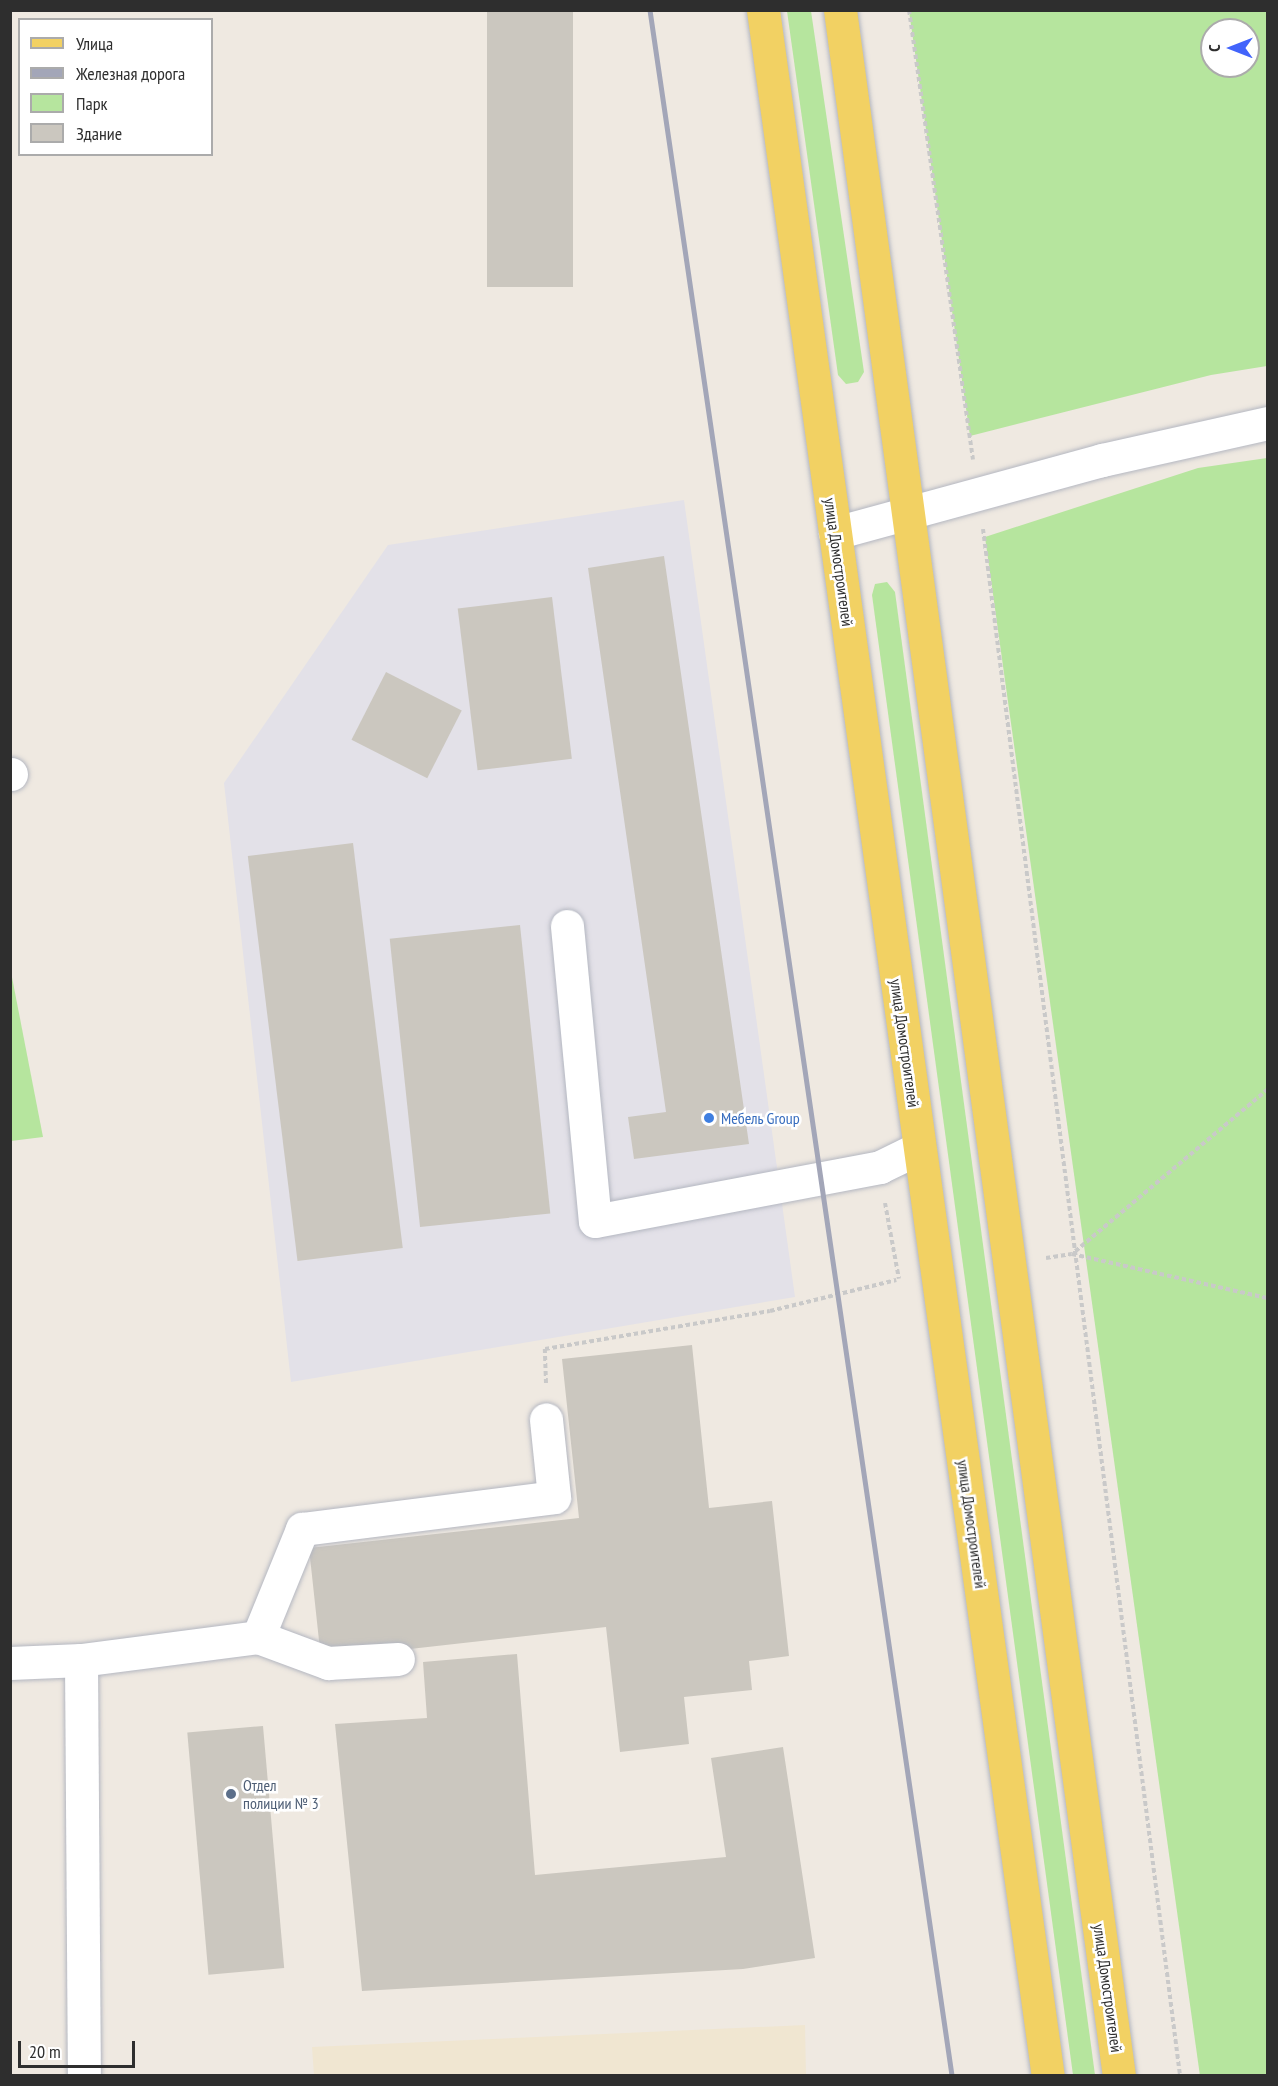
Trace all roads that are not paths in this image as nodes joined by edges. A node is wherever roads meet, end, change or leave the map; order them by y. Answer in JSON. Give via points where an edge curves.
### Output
{"nodes":[{"id":1,"x":763,"y":10,"type":"edge"},
{"id":2,"x":840,"y":10,"type":"edge"},
{"id":3,"x":1268,"y":423,"type":"edge"},
{"id":4,"x":909,"y":514,"type":"junction"},
{"id":5,"x":835,"y":533,"type":"junction"},
{"id":6,"x":567,"y":926,"type":"dead end"},
{"id":7,"x":919,"y":1148,"type":"junction"},
{"id":8,"x":546,"y":1419,"type":"road end"},
{"id":9,"x":258,"y":1637,"type":"junction"},
{"id":10,"x":398,"y":1659,"type":"dead end"},
{"id":11,"x":81,"y":1660,"type":"junction"},
{"id":12,"x":10,"y":1663,"type":"edge"},
{"id":13,"x":84,"y":2076,"type":"edge"},
{"id":14,"x":1048,"y":2076,"type":"edge"},
{"id":15,"x":1119,"y":2076,"type":"edge"}],
"edges":[{"from":1,"to":5,"type":"main road","name":"улица Домостроителей"},
{"from":2,"to":4,"type":"main road","name":"улица Домостроителей"},
{"from":3,"to":4,"type":"street","via":[[1102,460]]},
{"from":4,"to":5,"type":"street"},
{"from":4,"to":15,"type":"main road","name":"улица Домостроителей"},
{"from":5,"to":7,"type":"main road","name":"улица Домостроителей"},
{"from":6,"to":7,"type":"street","via":[[595,1221],[880,1167]]},
{"from":7,"to":14,"type":"main road","name":"улица Домостроителей"},
{"from":8,"to":9,"type":"street","via":[[554,1497],[302,1529]]},
{"from":9,"to":10,"type":"street","via":[[328,1663]]},
{"from":9,"to":11,"type":"street"},
{"from":11,"to":12,"type":"street"},
{"from":11,"to":13,"type":"street"}]}
